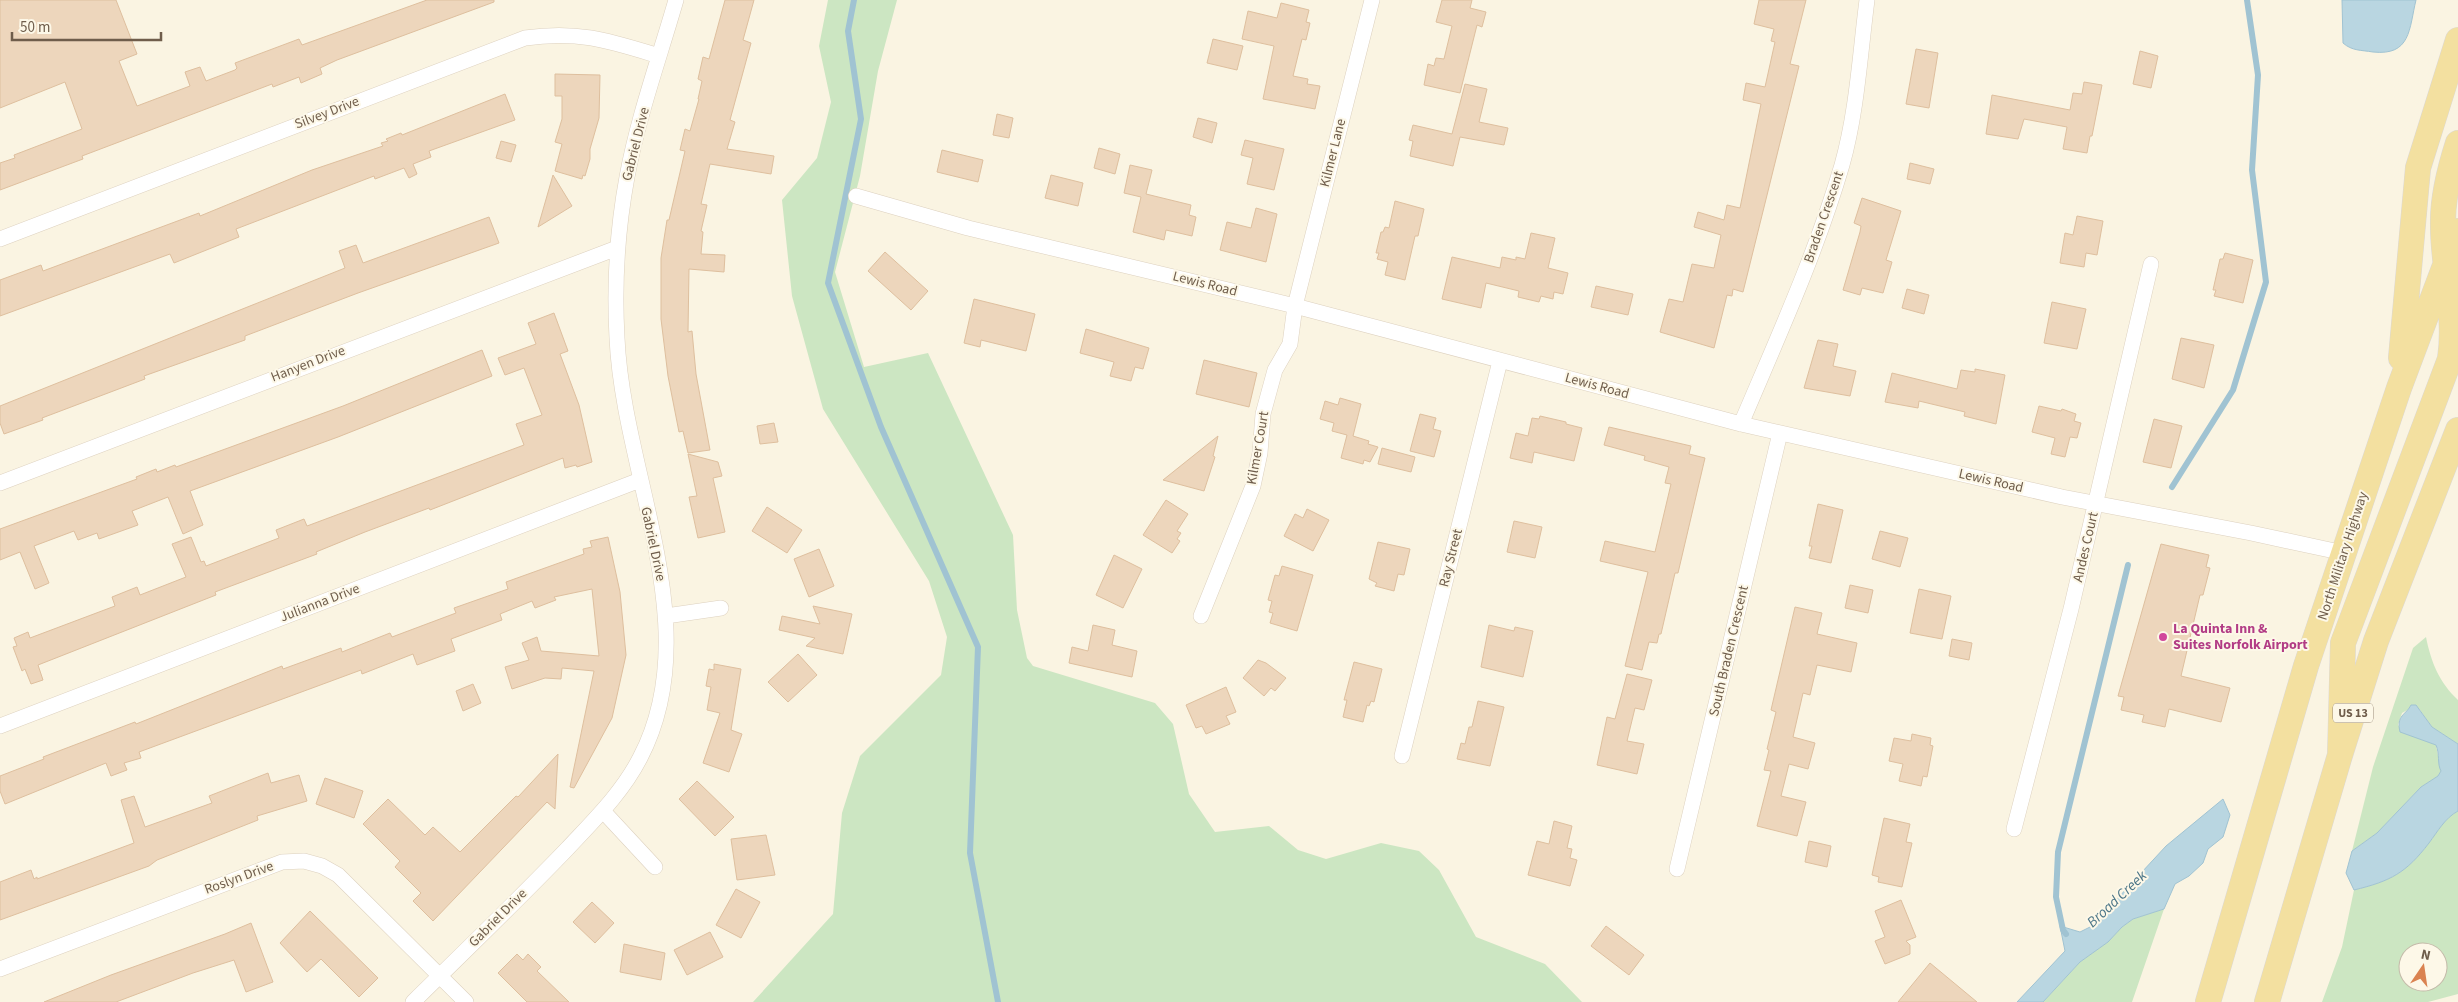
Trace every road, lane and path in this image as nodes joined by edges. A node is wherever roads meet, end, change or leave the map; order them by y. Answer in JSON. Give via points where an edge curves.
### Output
{"nodes":[{"id":1,"x":676,"y":0,"type":"edge"},
{"id":2,"x":1372,"y":0,"type":"edge"},
{"id":3,"x":1867,"y":0,"type":"edge"},
{"id":4,"x":2458,"y":40,"type":"edge"},
{"id":5,"x":660,"y":56,"type":"junction"},
{"id":6,"x":2458,"y":142,"type":"edge"},
{"id":7,"x":856,"y":196,"type":"dead end"},
{"id":8,"x":2458,"y":230,"type":"edge"},
{"id":9,"x":0,"y":239,"type":"edge"},
{"id":10,"x":617,"y":248,"type":"junction"},
{"id":11,"x":2446,"y":260,"type":"junction"},
{"id":12,"x":2151,"y":264,"type":"dead end"},
{"id":13,"x":1294,"y":306,"type":"junction"},
{"id":14,"x":1500,"y":361,"type":"junction"},
{"id":15,"x":2399,"y":388,"type":"junction"},
{"id":16,"x":1741,"y":424,"type":"junction"},
{"id":17,"x":1780,"y":433,"type":"junction"},
{"id":18,"x":2457,"y":439,"type":"edge"},
{"id":19,"x":640,"y":480,"type":"junction"},
{"id":20,"x":0,"y":483,"type":"edge"},
{"id":21,"x":2096,"y":504,"type":"junction"},
{"id":22,"x":2344,"y":553,"type":"junction"},
{"id":23,"x":720,"y":608,"type":"dead end"},
{"id":24,"x":666,"y":616,"type":"junction"},
{"id":25,"x":1201,"y":616,"type":"dead end"},
{"id":26,"x":0,"y":726,"type":"edge"},
{"id":27,"x":2340,"y":755,"type":"junction"},
{"id":28,"x":1402,"y":756,"type":"dead end"},
{"id":29,"x":603,"y":811,"type":"junction"},
{"id":30,"x":2014,"y":828,"type":"dead end"},
{"id":31,"x":655,"y":867,"type":"dead end"},
{"id":32,"x":1677,"y":869,"type":"dead end"},
{"id":33,"x":0,"y":969,"type":"edge"},
{"id":34,"x":440,"y":976,"type":"junction"},
{"id":35,"x":413,"y":1002,"type":"edge"},
{"id":36,"x":466,"y":1002,"type":"edge"},
{"id":37,"x":2208,"y":1002,"type":"edge"},
{"id":38,"x":2267,"y":1002,"type":"edge"}],
"edges":[{"from":1,"to":5,"type":"street","name":"Gabriel Drive"},
{"from":2,"to":13,"type":"street","name":"Kilmer Lane"},
{"from":3,"to":16,"type":"street","name":"Braden Crescent","via":[[1852,119],[1842,164],[1808,265]]},
{"from":4,"to":15,"type":"main road","via":[[2418,168]]},
{"from":5,"to":9,"type":"street","name":"Silvey Drive","via":[[597,37],[547,34],[525,38]]},
{"from":5,"to":10,"type":"street","name":"Gabriel Drive","via":[[627,177]]},
{"from":6,"to":11,"type":"main road","via":[[2448,175],[2444,205]]},
{"from":7,"to":13,"type":"street","name":"Lewis Road","via":[[968,228]]},
{"from":8,"to":11,"type":"main road","name":"North Military Highway"},
{"from":10,"to":19,"type":"street","name":"Gabriel Drive","via":[[617,341],[623,398]]},
{"from":10,"to":20,"type":"street","name":"Hanyen Drive"},
{"from":11,"to":15,"type":"main road","name":"North Military Highway"},
{"from":11,"to":27,"type":"main road","via":[[2452,324],[2450,359],[2343,643]]},
{"from":12,"to":21,"type":"street","name":"Andes Court"},
{"from":13,"to":14,"type":"street","name":"Lewis Road"},
{"from":13,"to":25,"type":"street","name":"Kilmer Court","via":[[1290,344],[1275,370],[1263,414],[1253,486]]},
{"from":14,"to":16,"type":"street","name":"Lewis Road"},
{"from":14,"to":28,"type":"street","name":"Ray Street"},
{"from":15,"to":22,"type":"main road","name":"North Military Highway"},
{"from":16,"to":17,"type":"street","name":"Lewis Road"},
{"from":17,"to":21,"type":"street","name":"Lewis Road"},
{"from":17,"to":32,"type":"street","name":"South Braden Crescent"},
{"from":18,"to":27,"type":"main road","number":"US 13","via":[[2376,641]]},
{"from":19,"to":24,"type":"street","name":"Gabriel Drive"},
{"from":19,"to":26,"type":"street","name":"Julianna Drive"},
{"from":21,"to":22,"type":"street","name":"Lewis Road"},
{"from":21,"to":30,"type":"street","name":"Andes Court"},
{"from":22,"to":37,"type":"main road","name":"North Military Highway","via":[[2306,666]]},
{"from":23,"to":24,"type":"street"},
{"from":24,"to":29,"type":"street","name":"Gabriel Drive","via":[[663,696],[655,724],[641,757]]},
{"from":27,"to":38,"type":"main road","number":"US 13"},
{"from":29,"to":31,"type":"street"},
{"from":29,"to":34,"type":"street","name":"Gabriel Drive"},
{"from":33,"to":34,"type":"street","name":"Roslyn Drive","via":[[282,862],[304,861],[322,866],[343,878]]},
{"from":34,"to":35,"type":"street","name":"Gabriel Drive"},
{"from":34,"to":36,"type":"street","name":"Roslyn Drive"}]}
